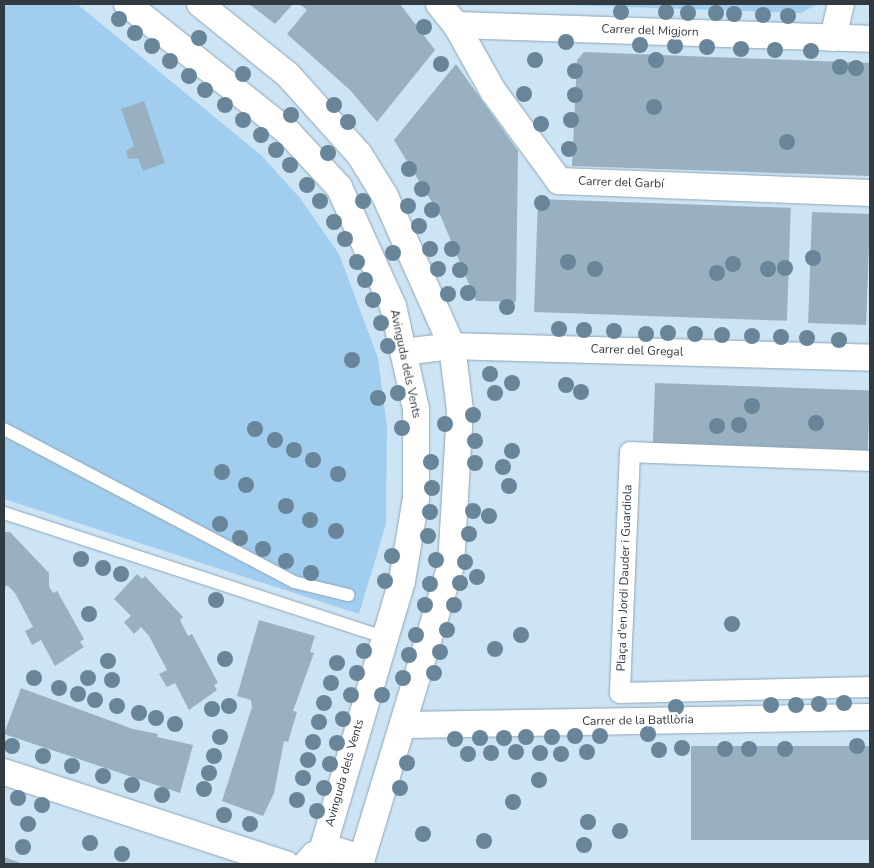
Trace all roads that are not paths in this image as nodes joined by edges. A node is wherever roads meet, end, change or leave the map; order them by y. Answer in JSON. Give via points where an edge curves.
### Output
{"nodes":[{"id":1,"x":127,"y":4,"type":"edge"},
{"id":2,"x":200,"y":4,"type":"edge"},
{"id":3,"x":439,"y":4,"type":"edge"},
{"id":4,"x":841,"y":4,"type":"edge"},
{"id":5,"x":456,"y":25,"type":"junction"},
{"id":6,"x":833,"y":38,"type":"junction"},
{"id":7,"x":870,"y":39,"type":"edge"},
{"id":8,"x":870,"y":193,"type":"edge"},
{"id":9,"x":452,"y":346,"type":"junction"},
{"id":10,"x":404,"y":352,"type":"junction"},
{"id":11,"x":870,"y":358,"type":"edge"},
{"id":12,"x":4,"y":429,"type":"edge"},
{"id":13,"x":870,"y":462,"type":"edge"},
{"id":14,"x":4,"y":513,"type":"edge"},
{"id":15,"x":348,"y":595,"type":"dead end"},
{"id":16,"x":384,"y":637,"type":"junction"},
{"id":17,"x":870,"y":687,"type":"edge"},
{"id":18,"x":870,"y":717,"type":"edge"},
{"id":19,"x":406,"y":725,"type":"junction"},
{"id":20,"x":4,"y":772,"type":"edge"},
{"id":21,"x":314,"y":858,"type":"edge"},
{"id":22,"x":362,"y":863,"type":"edge"},
{"id":23,"x":286,"y":864,"type":"edge"}],
"edges":[{"from":1,"to":10,"type":"street","name":"Avinguda dels Vents","via":[[289,133],[339,187],[372,253],[393,306]]},
{"from":2,"to":9,"type":"street","via":[[288,75],[359,154],[385,196]]},
{"from":3,"to":5,"type":"street"},
{"from":4,"to":6,"type":"street"},
{"from":5,"to":6,"type":"street","name":"Carrer del Migjorn"},
{"from":5,"to":8,"type":"street","name":"Carrer del Garbí","via":[[493,91],[559,181]]},
{"from":6,"to":7,"type":"street","name":"Carrer del Migjorn"},
{"from":9,"to":10,"type":"street","name":"Carrer del Gregal"},
{"from":9,"to":11,"type":"street","name":"Carrer del Gregal"},
{"from":9,"to":19,"type":"street","via":[[460,410],[451,565]]},
{"from":10,"to":16,"type":"street","name":"Avinguda dels Vents","via":[[416,409],[416,498],[402,581]]},
{"from":12,"to":15,"type":"lane","via":[[294,582]]},
{"from":13,"to":17,"type":"street","name":"Plaça d'en Jordi Dauder i Guardiola","via":[[630,452],[620,693]]},
{"from":14,"to":16,"type":"lane"},
{"from":16,"to":21,"type":"street","name":"Avinguda dels Vents"},
{"from":18,"to":19,"type":"street","name":"Carrer de la Batllòria"},
{"from":19,"to":22,"type":"street"},
{"from":20,"to":23,"type":"street"},
{"from":21,"to":22,"type":"street","via":[[343,850]]}]}
